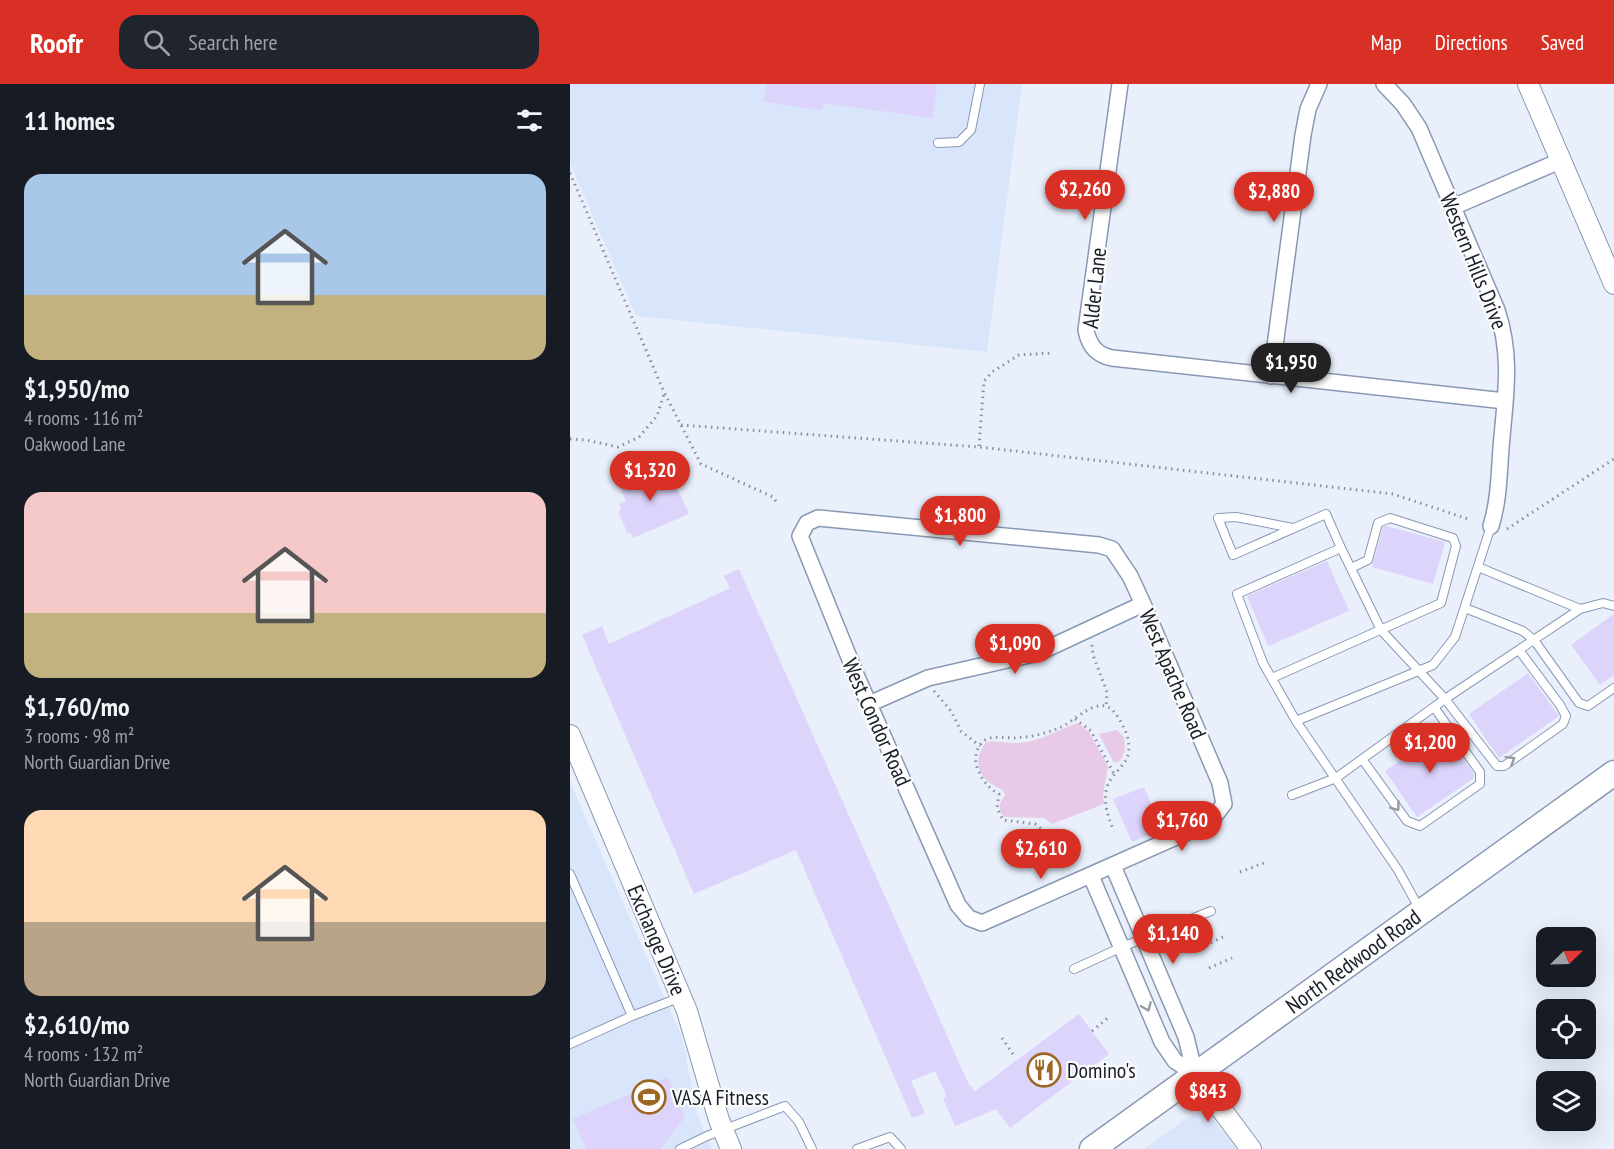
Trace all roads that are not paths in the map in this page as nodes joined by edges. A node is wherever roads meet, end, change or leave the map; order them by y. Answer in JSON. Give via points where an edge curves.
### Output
{"nodes":[{"id":1,"x":980,"y":84,"type":"edge"},
{"id":2,"x":1120,"y":84,"type":"edge"},
{"id":3,"x":1319,"y":84,"type":"edge"},
{"id":4,"x":1384,"y":84,"type":"edge"},
{"id":5,"x":1528,"y":84,"type":"edge"},
{"id":6,"x":938,"y":143,"type":"dead end"},
{"id":7,"x":1562,"y":160,"type":"junction"},
{"id":8,"x":1453,"y":207,"type":"junction"},
{"id":9,"x":1614,"y":284,"type":"edge"},
{"id":10,"x":1271,"y":376,"type":"junction"},
{"id":11,"x":1505,"y":401,"type":"junction"},
{"id":12,"x":1293,"y":528,"type":"junction"},
{"id":13,"x":1498,"y":528,"type":"joint"},
{"id":14,"x":1341,"y":548,"type":"junction"},
{"id":15,"x":1112,"y":549,"type":"joint"},
{"id":16,"x":1478,"y":567,"type":"junction"},
{"id":17,"x":1351,"y":568,"type":"junction"},
{"id":18,"x":1143,"y":604,"type":"junction"},
{"id":19,"x":1614,"y":606,"type":"edge"},
{"id":20,"x":1465,"y":608,"type":"junction"},
{"id":21,"x":1580,"y":609,"type":"junction"},
{"id":22,"x":1381,"y":630,"type":"junction"},
{"id":23,"x":1534,"y":640,"type":"junction"},
{"id":24,"x":1519,"y":650,"type":"junction"},
{"id":25,"x":1419,"y":671,"type":"junction"},
{"id":26,"x":1272,"y":678,"type":"junction"},
{"id":27,"x":1614,"y":688,"type":"edge"},
{"id":28,"x":1445,"y":699,"type":"junction"},
{"id":29,"x":868,"y":704,"type":"junction"},
{"id":30,"x":1434,"y":707,"type":"junction"},
{"id":31,"x":1296,"y":721,"type":"junction"},
{"id":32,"x":570,"y":735,"type":"edge"},
{"id":33,"x":1362,"y":759,"type":"junction"},
{"id":34,"x":1614,"y":772,"type":"edge"},
{"id":35,"x":1336,"y":778,"type":"junction"},
{"id":36,"x":1292,"y":795,"type":"dead end"},
{"id":37,"x":1113,"y":866,"type":"junction"},
{"id":38,"x":570,"y":874,"type":"edge"},
{"id":39,"x":1091,"y":876,"type":"junction"},
{"id":40,"x":1211,"y":911,"type":"dead end"},
{"id":41,"x":1421,"y":912,"type":"junction"},
{"id":42,"x":1144,"y":939,"type":"junction"},
{"id":43,"x":1122,"y":947,"type":"junction"},
{"id":44,"x":1074,"y":969,"type":"dead end"},
{"id":45,"x":681,"y":997,"type":"junction"},
{"id":46,"x":632,"y":1016,"type":"junction"},
{"id":47,"x":570,"y":1044,"type":"edge"},
{"id":48,"x":1195,"y":1074,"type":"junction"},
{"id":49,"x":723,"y":1130,"type":"junction"},
{"id":50,"x":680,"y":1149,"type":"edge"},
{"id":51,"x":731,"y":1149,"type":"edge"},
{"id":52,"x":812,"y":1149,"type":"edge"},
{"id":53,"x":857,"y":1149,"type":"edge"},
{"id":54,"x":901,"y":1149,"type":"edge"},
{"id":55,"x":1092,"y":1149,"type":"edge"},
{"id":56,"x":1251,"y":1149,"type":"edge"}],
"edges":[{"from":1,"to":6,"type":"lane","via":[[971,130],[959,142]]},
{"from":2,"to":10,"type":"street","name":"Alder Lane","via":[[1087,324],[1093,348],[1105,357]]},
{"from":3,"to":10,"type":"street","via":[[1304,128]]},
{"from":4,"to":8,"type":"street","name":"Western Hills Drive","via":[[1412,116]]},
{"from":5,"to":7,"type":"street"},
{"from":7,"to":8,"type":"street"},
{"from":7,"to":9,"type":"street"},
{"from":8,"to":11,"type":"street","name":"Western Hills Drive","via":[[1503,327],[1508,361]]},
{"from":10,"to":11,"type":"street"},
{"from":11,"to":13,"type":"street","name":"Western Hills Drive"},
{"from":12,"to":12,"type":"lane","via":[[1233,555],[1218,518],[1236,517]]},
{"from":12,"to":14,"type":"lane","via":[[1326,514]]},
{"from":13,"to":16,"type":"lane"},
{"from":14,"to":17,"type":"lane"},
{"from":14,"to":26,"type":"lane","via":[[1237,594]]},
{"from":15,"to":18,"type":"street","name":"West Apache Road"},
{"from":15,"to":29,"type":"street","name":"West Condor Road","via":[[833,518],[807,523],[800,536]]},
{"from":16,"to":20,"type":"lane"},
{"from":16,"to":21,"type":"lane"},
{"from":17,"to":22,"type":"lane"},
{"from":17,"to":22,"type":"lane","via":[[1368,560],[1378,523],[1390,518],[1453,538],[1456,546],[1441,603]]},
{"from":18,"to":29,"type":"street","via":[[1038,653],[928,678]]},
{"from":18,"to":37,"type":"street","name":"West Apache Road","via":[[1220,783],[1224,804],[1210,822]]},
{"from":19,"to":21,"type":"lane","via":[[1603,603]]},
{"from":20,"to":23,"type":"lane","via":[[1523,631]]},
{"from":20,"to":25,"type":"lane","via":[[1455,637],[1433,665]]},
{"from":21,"to":23,"type":"lane"},
{"from":22,"to":25,"type":"lane"},
{"from":22,"to":26,"type":"lane"},
{"from":23,"to":24,"type":"lane"},
{"from":23,"to":27,"type":"lane","via":[[1579,703],[1588,706]]},
{"from":24,"to":28,"type":"lane"},
{"from":28,"to":24,"type":"lane","one_way":true,"via":[[1491,760],[1504,766],[1563,724],[1566,716]]},
{"from":25,"to":28,"type":"lane"},
{"from":25,"to":31,"type":"lane"},
{"from":26,"to":31,"type":"lane"},
{"from":28,"to":30,"type":"lane"},
{"from":29,"to":39,"type":"street","name":"West Condor Road","via":[[958,905],[969,918],[982,923]]},
{"from":30,"to":33,"type":"lane"},
{"from":33,"to":30,"type":"lane","one_way":true,"via":[[1407,821],[1420,826],[1480,784],[1480,772]]},
{"from":31,"to":35,"type":"lane"},
{"from":32,"to":45,"type":"street","name":"Exchange Drive"},
{"from":33,"to":35,"type":"lane"},
{"from":34,"to":41,"type":"main road","name":"North Redwood Road"},
{"from":35,"to":36,"type":"lane"},
{"from":35,"to":41,"type":"lane","via":[[1398,870]]},
{"from":37,"to":39,"type":"street"},
{"from":37,"to":42,"type":"street"},
{"from":38,"to":46,"type":"lane"},
{"from":39,"to":43,"type":"street"},
{"from":40,"to":42,"type":"lane"},
{"from":41,"to":48,"type":"main road","name":"North Redwood Road"},
{"from":42,"to":43,"type":"lane"},
{"from":42,"to":48,"type":"street","via":[[1186,1037]]},
{"from":43,"to":44,"type":"lane"},
{"from":43,"to":48,"type":"street","one_way":true,"via":[[1162,1042],[1175,1061]]},
{"from":45,"to":46,"type":"lane"},
{"from":45,"to":49,"type":"street","name":"Exchange Drive"},
{"from":46,"to":47,"type":"lane"},
{"from":48,"to":55,"type":"main road","name":"North Redwood Road"},
{"from":48,"to":56,"type":"street"},
{"from":49,"to":50,"type":"lane"},
{"from":49,"to":51,"type":"street","name":"Exchange Drive"},
{"from":49,"to":52,"type":"lane","via":[[785,1106],[799,1122]]},
{"from":53,"to":54,"type":"lane","via":[[890,1137]]}]}
